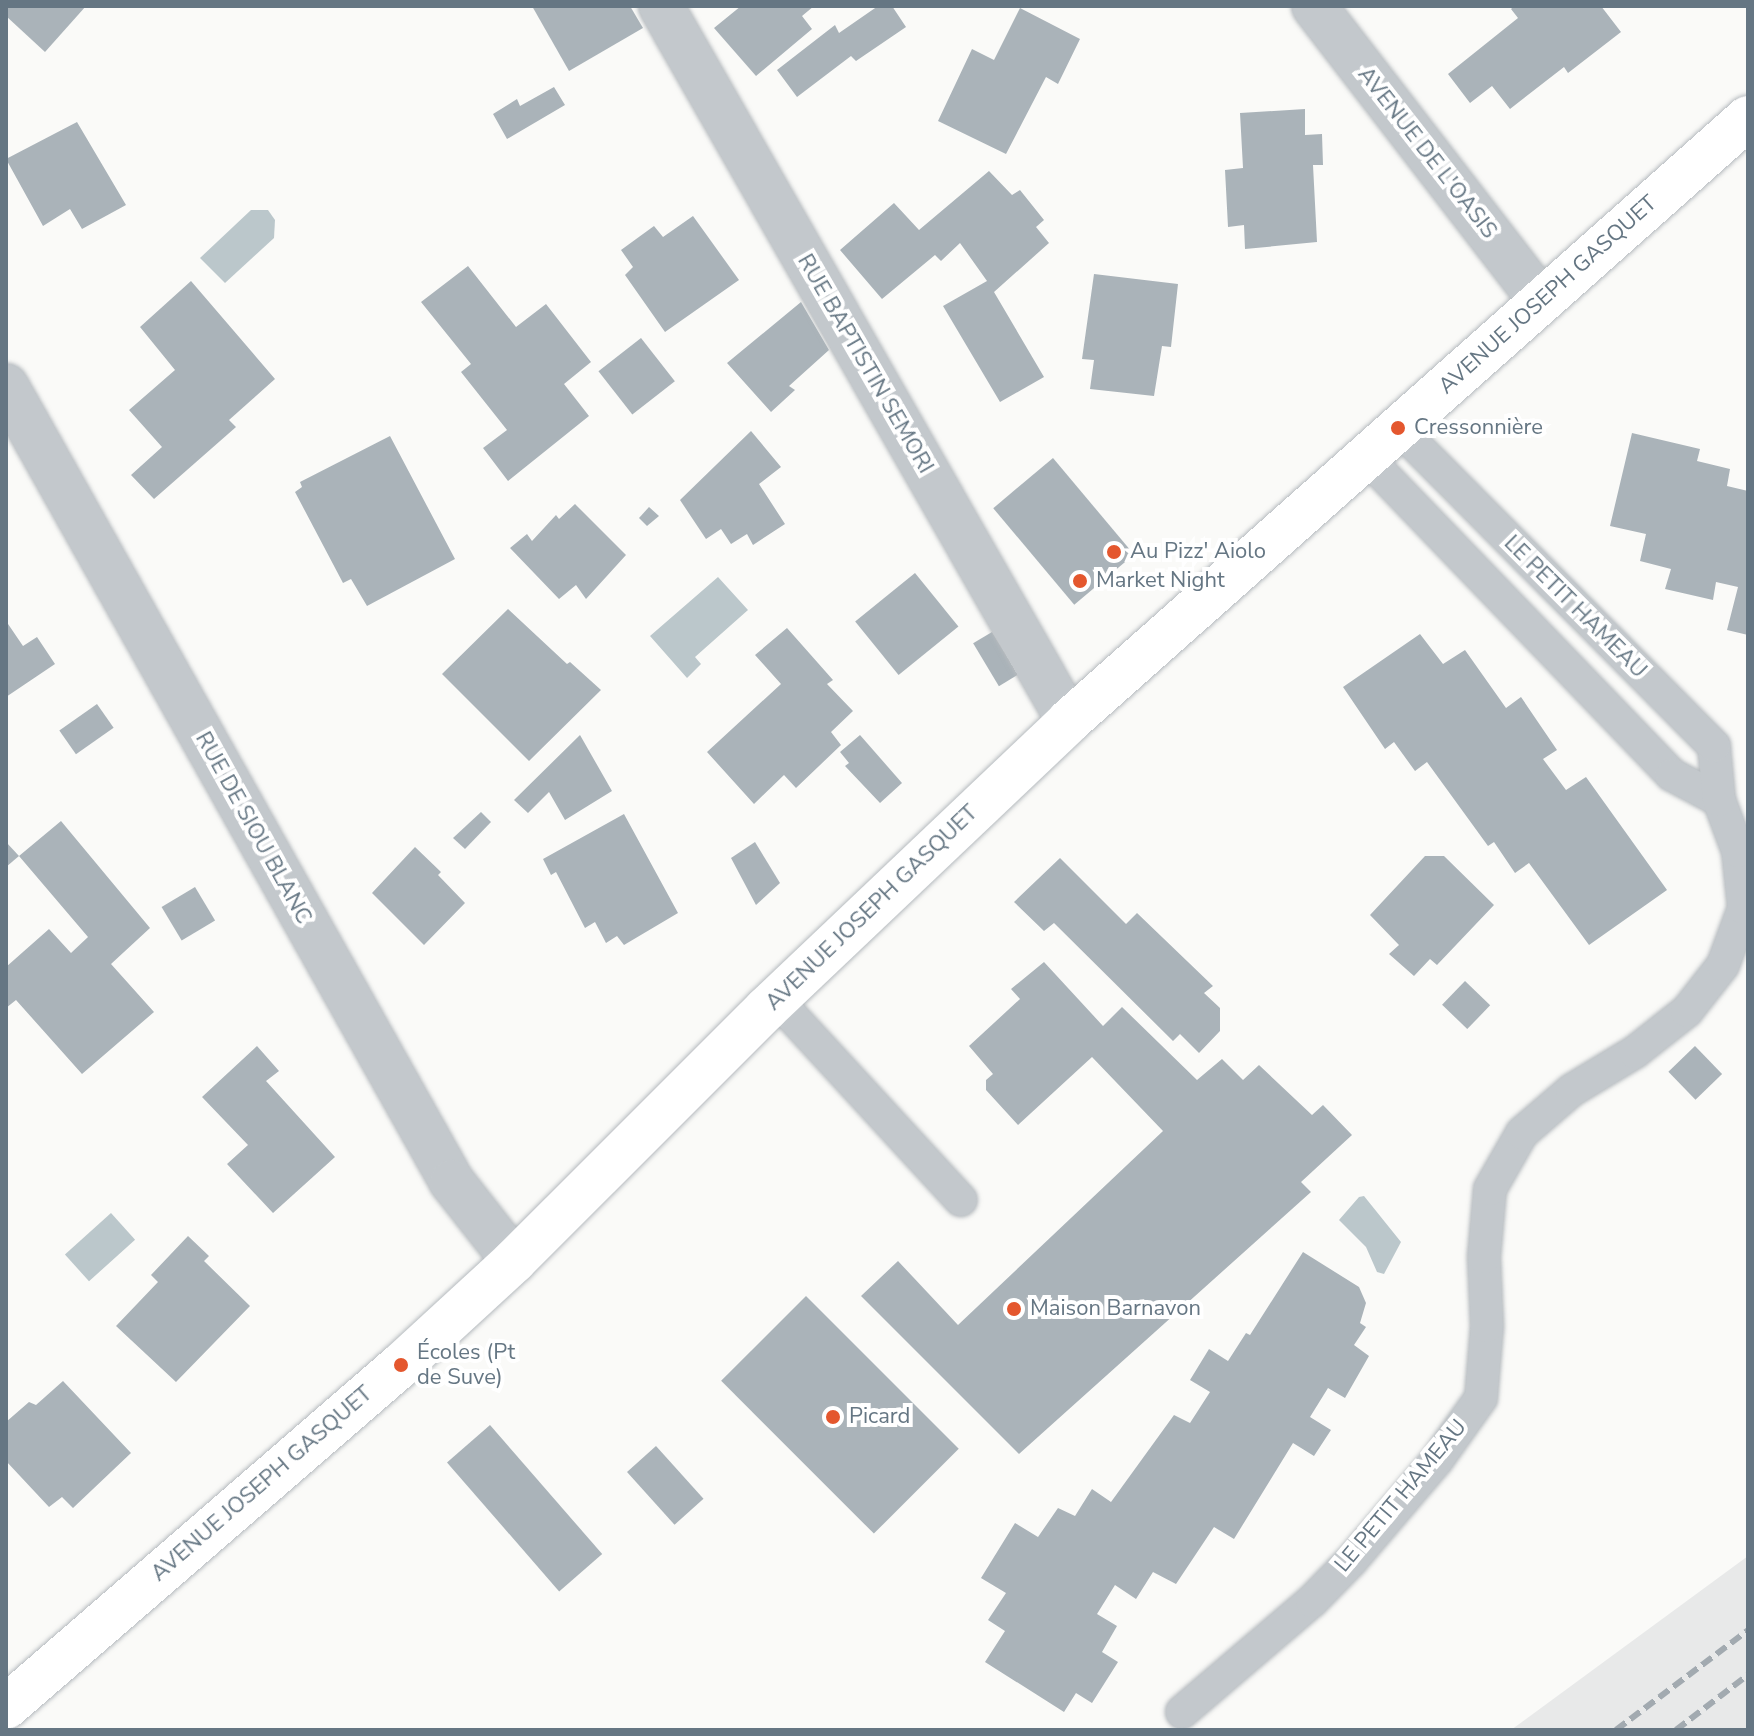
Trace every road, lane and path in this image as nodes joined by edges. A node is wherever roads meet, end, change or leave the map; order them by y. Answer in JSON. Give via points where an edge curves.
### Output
{"nodes":[{"id":1,"x":661,"y":6,"type":"edge"},
{"id":2,"x":1314,"y":6,"type":"edge"},
{"id":3,"x":1748,"y":118,"type":"edge"},
{"id":4,"x":1541,"y":301,"type":"junction"},
{"id":5,"x":6,"y":386,"type":"edge"},
{"id":6,"x":1398,"y":428,"type":"junction"},
{"id":7,"x":1366,"y":457,"type":"junction"},
{"id":8,"x":1069,"y":721,"type":"junction"},
{"id":9,"x":1719,"y":800,"type":"junction"},
{"id":10,"x":776,"y":999,"type":"junction"},
{"id":11,"x":961,"y":1200,"type":"dead end"},
{"id":12,"x":514,"y":1261,"type":"junction"},
{"id":13,"x":6,"y":1707,"type":"edge"},
{"id":14,"x":1182,"y":1712,"type":"dead end"}],
"edges":[{"from":1,"to":8,"type":"street","name":"RUE BAPTISTIN SEMORI"},
{"from":2,"to":4,"type":"street","name":"AVENUE DE L'OASIS"},
{"from":3,"to":4,"type":"main road","name":"AVENUE JOSEPH GASQUET"},
{"from":4,"to":6,"type":"main road","name":"AVENUE JOSEPH GASQUET"},
{"from":5,"to":12,"type":"street","name":"RUE DE SIOU BLANC","via":[[452,1182]]},
{"from":6,"to":7,"type":"main road","name":"AVENUE JOSEPH GASQUET"},
{"from":6,"to":9,"type":"lane","name":"LE PETIT HAMEAU","via":[[1714,746]]},
{"from":7,"to":8,"type":"main road","name":"AVENUE JOSEPH GASQUET"},
{"from":7,"to":9,"type":"lane","name":"LE PETIT HAMEAU","via":[[1672,775]]},
{"from":8,"to":10,"type":"main road","name":"AVENUE JOSEPH GASQUET"},
{"from":9,"to":14,"type":"lane","name":"LE PETIT HAMEAU","via":[[1738,851],[1744,908],[1723,965],[1687,1011],[1635,1052],[1572,1090],[1522,1133],[1490,1189],[1481,1398],[1437,1460],[1352,1560]]},
{"from":10,"to":11,"type":"lane"},
{"from":10,"to":12,"type":"main road","name":"AVENUE JOSEPH GASQUET"},
{"from":12,"to":13,"type":"main road","name":"AVENUE JOSEPH GASQUET"}]}
